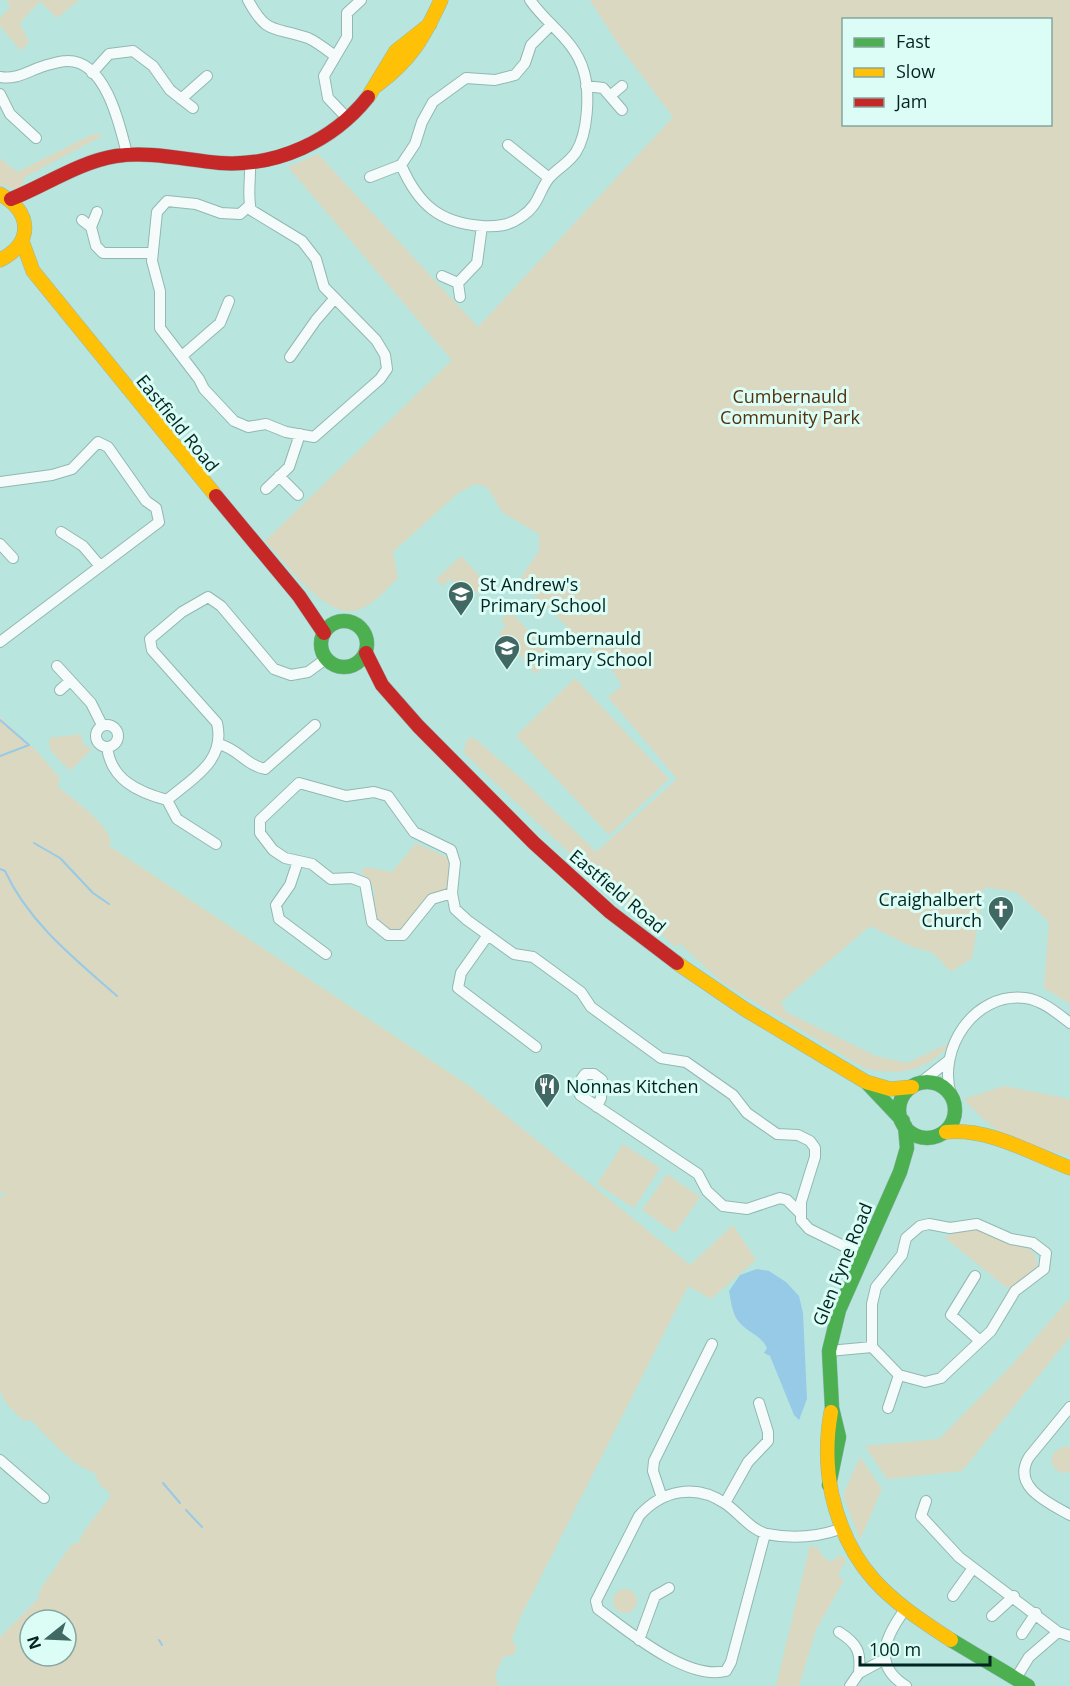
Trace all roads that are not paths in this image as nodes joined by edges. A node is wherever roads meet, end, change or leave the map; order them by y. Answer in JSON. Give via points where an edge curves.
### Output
{"nodes":[{"id":1,"x":248,"y":0,"type":"edge"},
{"id":2,"x":361,"y":0,"type":"edge"},
{"id":3,"x":441,"y":0,"type":"edge"},
{"id":4,"x":530,"y":0,"type":"edge"},
{"id":5,"x":551,"y":25,"type":"junction"},
{"id":6,"x":335,"y":56,"type":"junction"},
{"id":7,"x":92,"y":73,"type":"junction"},
{"id":8,"x":207,"y":76,"type":"dead end"},
{"id":9,"x":1,"y":77,"type":"edge"},
{"id":10,"x":586,"y":86,"type":"junction"},
{"id":11,"x":622,"y":86,"type":"dead end"},
{"id":12,"x":0,"y":94,"type":"edge"},
{"id":13,"x":610,"y":96,"type":"junction"},
{"id":14,"x":181,"y":99,"type":"junction"},
{"id":15,"x":193,"y":108,"type":"dead end"},
{"id":16,"x":622,"y":110,"type":"dead end"},
{"id":17,"x":348,"y":119,"type":"junction"},
{"id":18,"x":36,"y":138,"type":"dead end"},
{"id":19,"x":508,"y":145,"type":"dead end"},
{"id":20,"x":127,"y":154,"type":"junction"},
{"id":21,"x":250,"y":162,"type":"junction"},
{"id":22,"x":401,"y":165,"type":"junction"},
{"id":23,"x":370,"y":177,"type":"dead end"},
{"id":24,"x":549,"y":178,"type":"junction"},
{"id":25,"x":39,"y":189,"type":"junction"},
{"id":26,"x":6,"y":197,"type":"edge"},
{"id":27,"x":250,"y":205,"type":"junction"},
{"id":28,"x":98,"y":212,"type":"dead end"},
{"id":29,"x":23,"y":215,"type":"junction"},
{"id":30,"x":482,"y":226,"type":"junction"},
{"id":31,"x":22,"y":241,"type":"junction"},
{"id":32,"x":152,"y":253,"type":"junction"},
{"id":33,"x":2,"y":260,"type":"edge"},
{"id":34,"x":33,"y":271,"type":"junction"},
{"id":35,"x":442,"y":276,"type":"dead end"},
{"id":36,"x":458,"y":283,"type":"junction"},
{"id":37,"x":460,"y":297,"type":"dead end"},
{"id":38,"x":335,"y":298,"type":"junction"},
{"id":39,"x":228,"y":301,"type":"dead end"},
{"id":40,"x":182,"y":356,"type":"junction"},
{"id":41,"x":290,"y":357,"type":"dead end"},
{"id":42,"x":300,"y":434,"type":"junction"},
{"id":43,"x":279,"y":476,"type":"junction"},
{"id":44,"x":0,"y":482,"type":"edge"},
{"id":45,"x":266,"y":489,"type":"dead end"},
{"id":46,"x":298,"y":495,"type":"dead end"},
{"id":47,"x":61,"y":532,"type":"dead end"},
{"id":48,"x":0,"y":544,"type":"edge"},
{"id":49,"x":13,"y":558,"type":"dead end"},
{"id":50,"x":100,"y":566,"type":"junction"},
{"id":51,"x":299,"y":596,"type":"junction"},
{"id":52,"x":336,"y":622,"type":"junction"},
{"id":53,"x":324,"y":633,"type":"junction"},
{"id":54,"x":0,"y":642,"type":"edge"},
{"id":55,"x":366,"y":653,"type":"junction"},
{"id":56,"x":327,"y":658,"type":"junction"},
{"id":57,"x":57,"y":666,"type":"dead end"},
{"id":58,"x":352,"y":666,"type":"junction"},
{"id":59,"x":70,"y":681,"type":"junction"},
{"id":60,"x":382,"y":685,"type":"junction"},
{"id":61,"x":60,"y":690,"type":"dead end"},
{"id":62,"x":102,"y":725,"type":"junction"},
{"id":63,"x":315,"y":725,"type":"dead end"},
{"id":64,"x":219,"y":744,"type":"junction"},
{"id":65,"x":107,"y":747,"type":"junction"},
{"id":66,"x":167,"y":800,"type":"junction"},
{"id":67,"x":216,"y":844,"type":"dead end"},
{"id":68,"x":298,"y":861,"type":"junction"},
{"id":69,"x":452,"y":893,"type":"junction"},
{"id":70,"x":488,"y":936,"type":"junction"},
{"id":71,"x":326,"y":954,"type":"dead end"},
{"id":72,"x":1070,"y":1023,"type":"edge"},
{"id":73,"x":536,"y":1047,"type":"dead end"},
{"id":74,"x":948,"y":1061,"type":"junction"},
{"id":75,"x":866,"y":1082,"type":"junction"},
{"id":76,"x":916,"y":1085,"type":"junction"},
{"id":77,"x":951,"y":1097,"type":"junction"},
{"id":78,"x":597,"y":1107,"type":"dead end"},
{"id":79,"x":904,"y":1123,"type":"junction"},
{"id":80,"x":943,"y":1134,"type":"junction"},
{"id":81,"x":983,"y":1134,"type":"junction"},
{"id":82,"x":1070,"y":1168,"type":"edge"},
{"id":83,"x":900,"y":1172,"type":"junction"},
{"id":84,"x":800,"y":1213,"type":"junction"},
{"id":85,"x":862,"y":1255,"type":"junction"},
{"id":86,"x":975,"y":1275,"type":"dead end"},
{"id":87,"x":978,"y":1340,"type":"junction"},
{"id":88,"x":712,"y":1344,"type":"dead end"},
{"id":89,"x":872,"y":1347,"type":"junction"},
{"id":90,"x":829,"y":1351,"type":"junction"},
{"id":91,"x":899,"y":1375,"type":"junction"},
{"id":92,"x":759,"y":1403,"type":"dead end"},
{"id":93,"x":1070,"y":1407,"type":"edge"},
{"id":94,"x":888,"y":1408,"type":"dead end"},
{"id":95,"x":0,"y":1460,"type":"edge"},
{"id":96,"x":44,"y":1498,"type":"dead end"},
{"id":97,"x":662,"y":1498,"type":"junction"},
{"id":98,"x":926,"y":1502,"type":"dead end"},
{"id":99,"x":725,"y":1503,"type":"junction"},
{"id":100,"x":1070,"y":1515,"type":"edge"},
{"id":101,"x":840,"y":1529,"type":"junction"},
{"id":102,"x":765,"y":1534,"type":"junction"},
{"id":103,"x":973,"y":1568,"type":"junction"},
{"id":104,"x":669,"y":1588,"type":"dead end"},
{"id":105,"x":953,"y":1596,"type":"dead end"},
{"id":106,"x":1014,"y":1596,"type":"junction"},
{"id":107,"x":906,"y":1608,"type":"junction"},
{"id":108,"x":1036,"y":1613,"type":"junction"},
{"id":109,"x":992,"y":1616,"type":"dead end"},
{"id":110,"x":839,"y":1632,"type":"dead end"},
{"id":111,"x":1058,"y":1632,"type":"junction"},
{"id":112,"x":1022,"y":1634,"type":"dead end"},
{"id":113,"x":1070,"y":1636,"type":"edge"},
{"id":114,"x":639,"y":1640,"type":"junction"},
{"id":115,"x":885,"y":1659,"type":"junction"},
{"id":116,"x":859,"y":1673,"type":"junction"},
{"id":117,"x":1016,"y":1678,"type":"junction"},
{"id":118,"x":850,"y":1686,"type":"edge"},
{"id":119,"x":906,"y":1686,"type":"edge"},
{"id":120,"x":1028,"y":1686,"type":"edge"}],
"edges":[{"from":1,"to":6,"type":"street","via":[[262,23],[277,32],[309,39]]},
{"from":2,"to":6,"type":"street","via":[[347,13],[347,37]]},
{"from":3,"to":17,"type":"street","via":[[420,46],[394,75],[376,86]]},
{"from":4,"to":5,"type":"street"},
{"from":5,"to":10,"type":"street","via":[[573,47]]},
{"from":5,"to":22,"type":"street","via":[[531,45],[525,63],[515,75],[495,80],[466,78],[434,102]]},
{"from":6,"to":17,"type":"street","via":[[324,76],[328,98]]},
{"from":7,"to":9,"type":"street","via":[[69,60],[12,79]]},
{"from":7,"to":14,"type":"street","via":[[109,54],[133,51],[153,66]]},
{"from":7,"to":20,"type":"street","via":[[109,94]]},
{"from":8,"to":14,"type":"street"},
{"from":9,"to":12,"type":"street"},
{"from":10,"to":13,"type":"street","via":[[603,88]]},
{"from":10,"to":24,"type":"street","via":[[582,138],[576,153]]},
{"from":11,"to":13,"type":"street"},
{"from":12,"to":18,"type":"street","via":[[10,114]]},
{"from":13,"to":16,"type":"street"},
{"from":14,"to":15,"type":"street"},
{"from":17,"to":21,"type":"street","via":[[305,147]]},
{"from":19,"to":24,"type":"street"},
{"from":20,"to":21,"type":"street"},
{"from":20,"to":25,"type":"street","via":[[91,163]]},
{"from":21,"to":27,"type":"street"},
{"from":22,"to":23,"type":"street"},
{"from":22,"to":30,"type":"street","via":[[415,192],[432,210],[461,225]]},
{"from":24,"to":30,"type":"street","via":[[534,206],[520,218],[500,227]]},
{"from":25,"to":26,"type":"street"},
{"from":25,"to":29,"type":"street"},
{"from":26,"to":29,"type":"street"},
{"from":27,"to":32,"type":"street","via":[[240,214],[230,214],[167,201],[157,212]]},
{"from":27,"to":38,"type":"street","via":[[262,218],[302,241],[315,260],[324,287]]},
{"from":28,"to":32,"type":"street","via":[[87,224],[103,253]]},
{"from":29,"to":31,"type":"street"},
{"from":30,"to":36,"type":"street","via":[[477,263]]},
{"from":31,"to":33,"type":"street","via":[[18,249]]},
{"from":31,"to":34,"type":"street","name":"Eastfield Road"},
{"from":32,"to":40,"type":"street","via":[[160,291],[160,328]]},
{"from":33,"to":34,"type":"street","name":"Eastfield Road"},
{"from":34,"to":51,"type":"street","name":"Eastfield Road"},
{"from":35,"to":36,"type":"street"},
{"from":36,"to":37,"type":"street"},
{"from":38,"to":41,"type":"street"},
{"from":38,"to":42,"type":"street","via":[[376,340],[385,355],[387,369],[314,437]]},
{"from":39,"to":40,"type":"street","via":[[220,323]]},
{"from":40,"to":42,"type":"street","via":[[204,389],[234,421],[248,427],[266,424]]},
{"from":42,"to":43,"type":"street","via":[[289,467]]},
{"from":43,"to":45,"type":"street"},
{"from":43,"to":46,"type":"street"},
{"from":44,"to":50,"type":"street","via":[[72,469],[98,442],[108,447],[146,501],[156,508],[159,522]]},
{"from":47,"to":50,"type":"street","via":[[83,546]]},
{"from":48,"to":49,"type":"street"},
{"from":50,"to":54,"type":"street"},
{"from":51,"to":52,"type":"street","name":"Eastfield Road"},
{"from":51,"to":53,"type":"street","name":"Eastfield Road"},
{"from":52,"to":53,"type":"street"},
{"from":52,"to":55,"type":"street","name":"Eastfield Road","via":[[356,624],[362,629],[367,638]]},
{"from":53,"to":56,"type":"street","name":"Eastfield Road","via":[[322,648]]},
{"from":55,"to":58,"type":"street"},
{"from":55,"to":60,"type":"street","name":"Eastfield Road"},
{"from":56,"to":58,"type":"street","name":"Eastfield Road","via":[[333,664]]},
{"from":56,"to":64,"type":"street","via":[[308,672],[291,675],[274,669],[221,606],[208,597],[182,612],[150,639],[152,650],[217,723]]},
{"from":57,"to":59,"type":"street"},
{"from":58,"to":60,"type":"street","name":"Eastfield Road"},
{"from":59,"to":61,"type":"street"},
{"from":59,"to":62,"type":"street","via":[[91,703]]},
{"from":60,"to":75,"type":"street","name":"Eastfield Road","via":[[534,843],[610,912],[720,993]]},
{"from":62,"to":65,"type":"street","via":[[96,738],[99,745]]},
{"from":62,"to":65,"type":"street","via":[[109,725],[118,734],[117,740]]},
{"from":63,"to":64,"type":"street","via":[[265,769],[254,766],[233,748]]},
{"from":64,"to":66,"type":"street","via":[[205,768]]},
{"from":65,"to":66,"type":"street","via":[[115,771],[127,784]]},
{"from":66,"to":67,"type":"street","via":[[177,819]]},
{"from":68,"to":69,"type":"street","via":[[312,864],[331,879],[352,878],[365,883],[372,922],[388,935],[403,934],[432,899]]},
{"from":68,"to":69,"type":"street","via":[[273,850],[260,833],[260,820],[299,783],[346,796],[374,792],[388,796],[414,832],[451,850],[455,863]]},
{"from":68,"to":71,"type":"street","via":[[290,885],[276,905],[279,919]]},
{"from":69,"to":70,"type":"street","via":[[455,909]]},
{"from":70,"to":73,"type":"street","via":[[461,973],[458,988]]},
{"from":70,"to":84,"type":"street","via":[[514,954],[533,957],[581,992],[591,1007],[661,1058],[686,1062],[733,1095],[747,1113],[777,1134],[798,1135],[810,1141],[815,1157]]},
{"from":72,"to":74,"type":"street","via":[[1027,998],[998,1000],[970,1018]]},
{"from":74,"to":76,"type":"street"},
{"from":74,"to":77,"type":"street"},
{"from":75,"to":76,"type":"street","name":"Eastfield Road","via":[[890,1089]]},
{"from":75,"to":79,"type":"street","name":"Eastfield Road"},
{"from":76,"to":77,"type":"street","via":[[937,1083]]},
{"from":76,"to":79,"type":"street","via":[[902,1099]]},
{"from":77,"to":80,"type":"street","via":[[955,1113]]},
{"from":77,"to":81,"type":"street"},
{"from":78,"to":84,"type":"street","via":[[698,1174],[707,1191],[723,1206],[747,1209],[780,1198]]},
{"from":79,"to":80,"type":"street","via":[[923,1138]]},
{"from":79,"to":83,"type":"street","name":"Glen Fyne Road","via":[[907,1148]]},
{"from":80,"to":81,"type":"street","via":[[962,1130]]},
{"from":80,"to":83,"type":"street","name":"Glen Fyne Road","via":[[913,1155]]},
{"from":81,"to":82,"type":"street"},
{"from":83,"to":85,"type":"street","name":"Glen Fyne Road"},
{"from":84,"to":85,"type":"street","via":[[809,1229]]},
{"from":85,"to":90,"type":"street","name":"Glen Fyne Road","via":[[839,1310]]},
{"from":86,"to":87,"type":"street","via":[[951,1315]]},
{"from":87,"to":89,"type":"street","via":[[991,1331],[1015,1291],[1044,1269],[1046,1253],[1033,1243],[1011,1239],[977,1224],[950,1228],[929,1224],[912,1231],[902,1255],[876,1287]]},
{"from":87,"to":91,"type":"street","via":[[941,1378],[925,1382]]},
{"from":88,"to":97,"type":"street","via":[[654,1461]]},
{"from":89,"to":90,"type":"street"},
{"from":89,"to":91,"type":"street"},
{"from":90,"to":101,"type":"street","name":"Glen Fyne Road","via":[[832,1407],[824,1450]]},
{"from":91,"to":94,"type":"street"},
{"from":92,"to":99,"type":"street","via":[[768,1441],[748,1462]]},
{"from":93,"to":100,"type":"street","via":[[1029,1457],[1025,1477],[1027,1486],[1037,1496]]},
{"from":95,"to":96,"type":"street"},
{"from":97,"to":99,"type":"street","via":[[694,1491]]},
{"from":97,"to":114,"type":"street","via":[[639,1516],[596,1601],[598,1609]]},
{"from":98,"to":103,"type":"street","via":[[921,1516]]},
{"from":99,"to":102,"type":"street"},
{"from":101,"to":102,"type":"street","via":[[816,1537]]},
{"from":101,"to":107,"type":"street","name":"Glen Fyne Road","via":[[854,1557],[874,1583]]},
{"from":102,"to":114,"type":"street","via":[[726,1671],[717,1673],[681,1663]]},
{"from":103,"to":105,"type":"street"},
{"from":103,"to":106,"type":"street"},
{"from":104,"to":114,"type":"street","via":[[655,1596]]},
{"from":106,"to":108,"type":"street"},
{"from":106,"to":109,"type":"street"},
{"from":107,"to":115,"type":"street","via":[[888,1634]]},
{"from":107,"to":117,"type":"street","name":"Glen Fyne Road"},
{"from":108,"to":111,"type":"street"},
{"from":108,"to":112,"type":"street"},
{"from":110,"to":116,"type":"street","via":[[854,1642],[861,1654]]},
{"from":111,"to":113,"type":"street"},
{"from":111,"to":117,"type":"street","via":[[1029,1657]]},
{"from":115,"to":116,"type":"street"},
{"from":115,"to":119,"type":"street","via":[[895,1679]]},
{"from":116,"to":118,"type":"street"},
{"from":117,"to":120,"type":"street","name":"Glen Fyne Road"}]}
